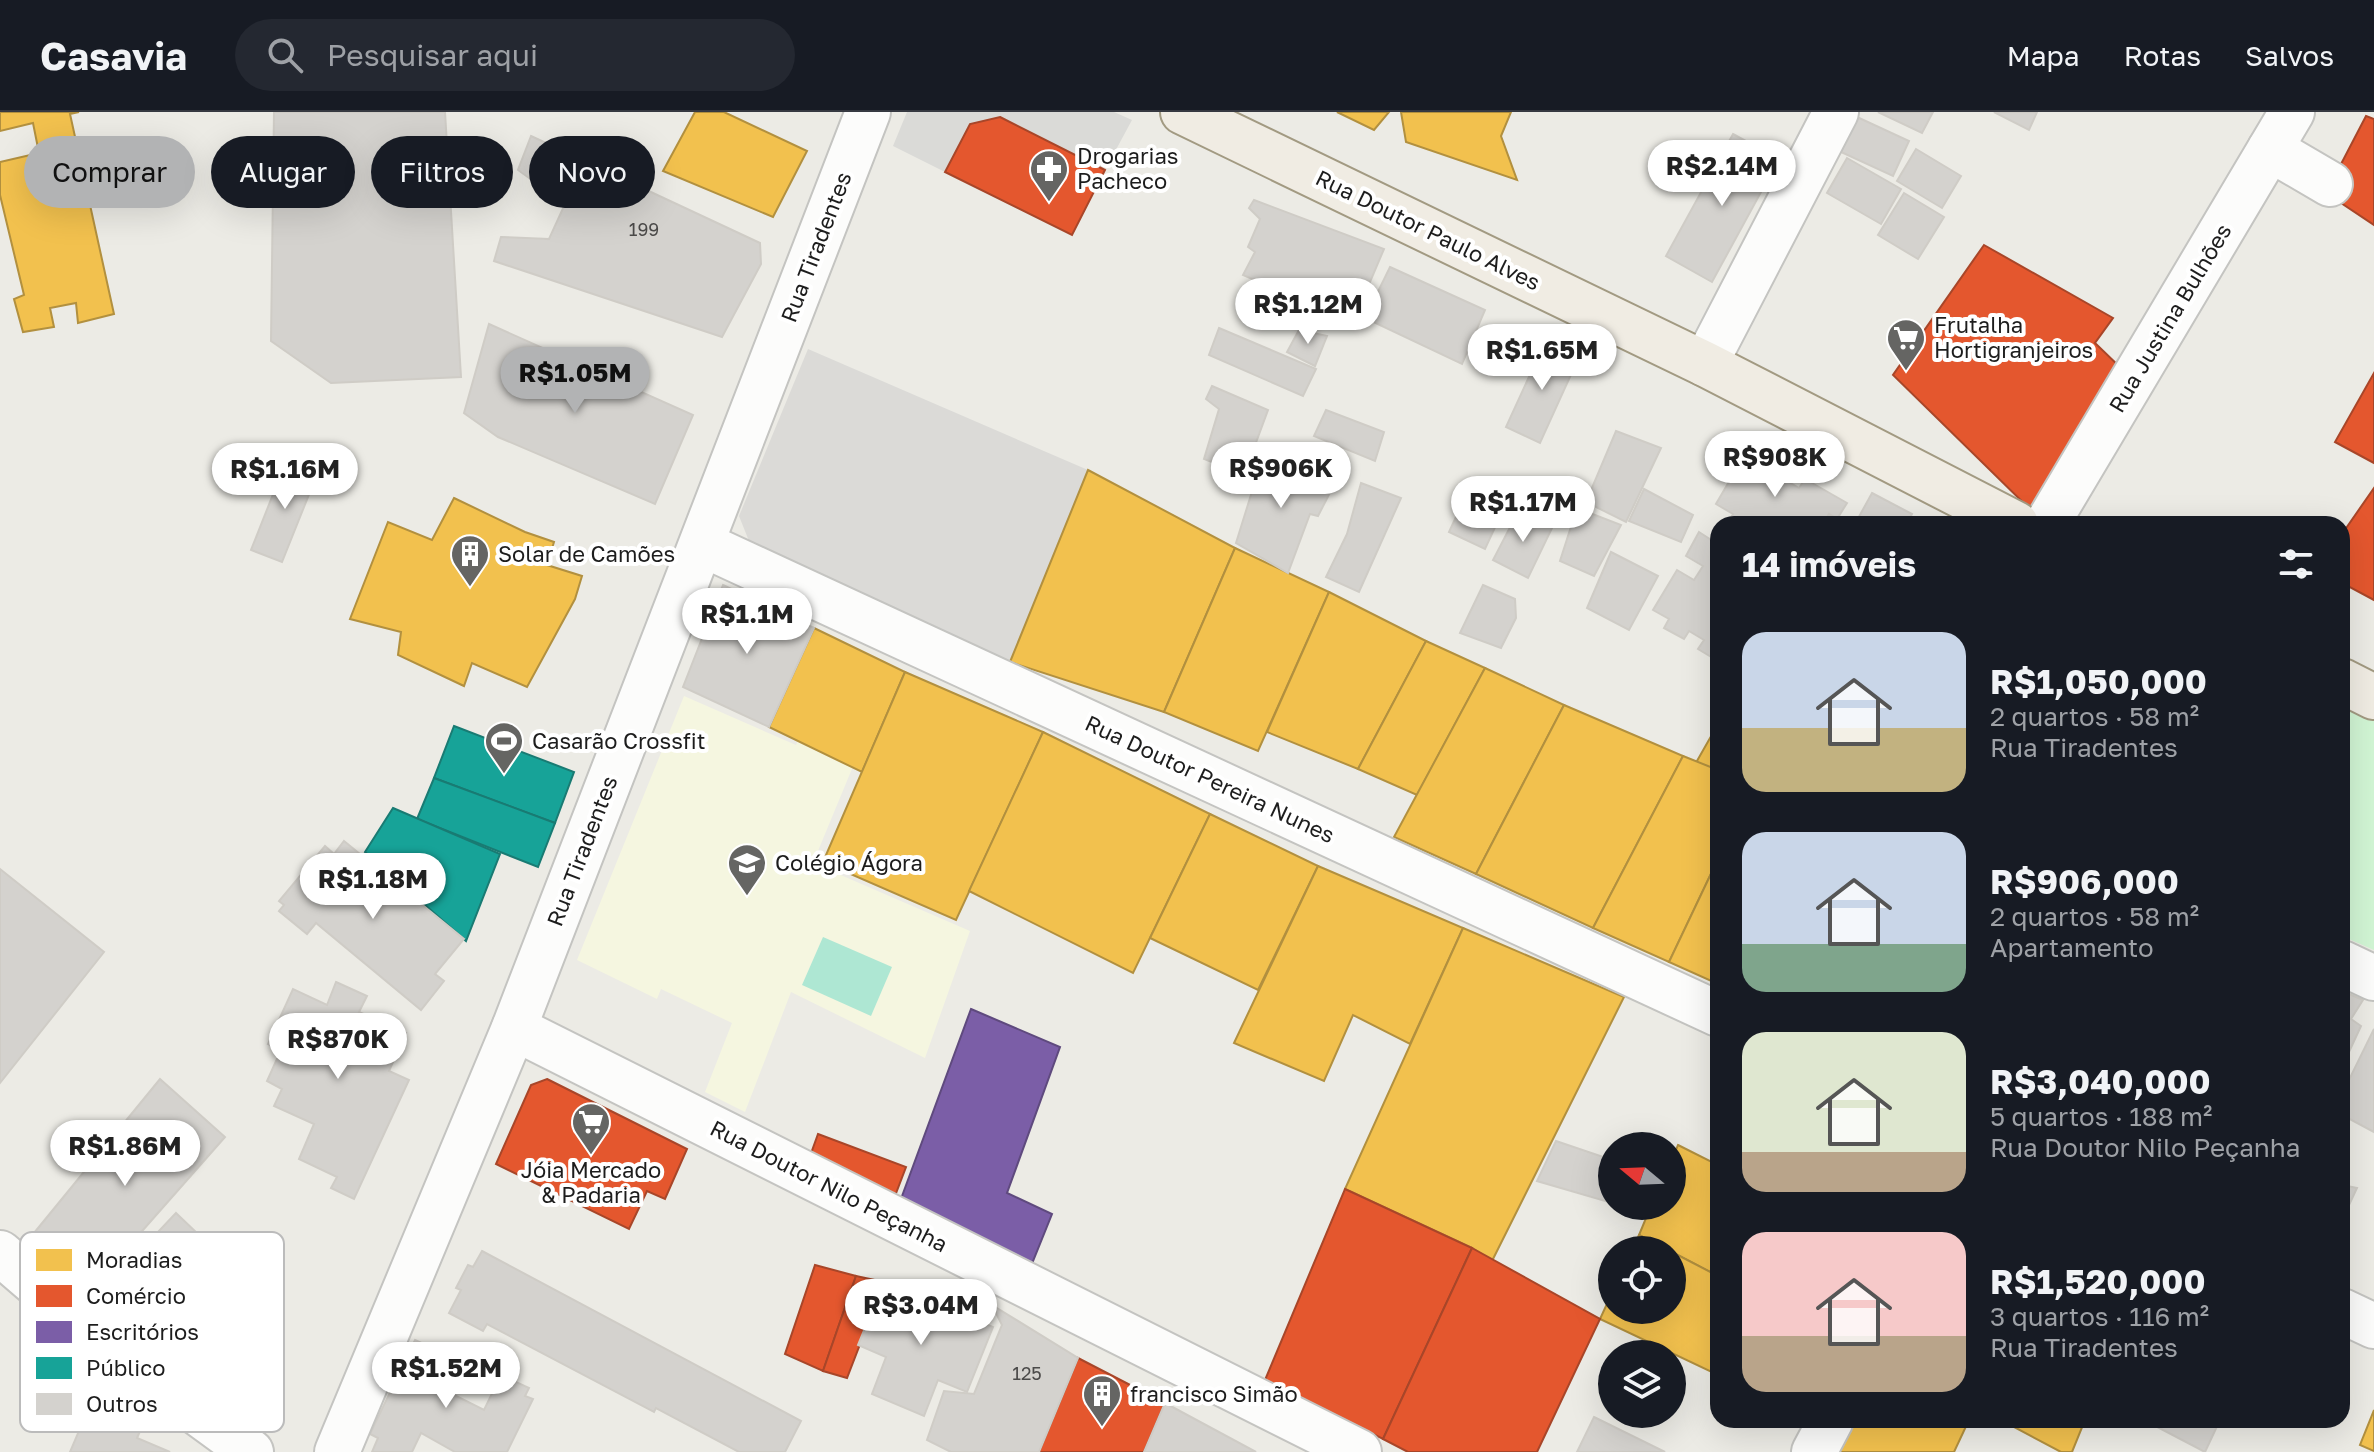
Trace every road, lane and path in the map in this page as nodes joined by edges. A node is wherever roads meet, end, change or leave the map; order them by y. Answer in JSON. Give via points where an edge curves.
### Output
{"nodes":[{"id":1,"x":868,"y":112,"type":"edge"},
{"id":2,"x":1183,"y":112,"type":"edge"},
{"id":3,"x":1836,"y":112,"type":"edge"},
{"id":4,"x":2281,"y":130,"type":"edge"},
{"id":5,"x":2330,"y":184,"type":"dead end"},
{"id":6,"x":1705,"y":364,"type":"junction"},
{"id":7,"x":2000,"y":516,"type":"edge"},
{"id":8,"x":2052,"y":516,"type":"edge"},
{"id":9,"x":702,"y":544,"type":"junction"},
{"id":10,"x":2350,"y":685,"type":"edge"},
{"id":11,"x":2374,"y":697,"type":"edge"},
{"id":12,"x":2350,"y":967,"type":"edge"},
{"id":13,"x":2374,"y":978,"type":"edge"},
{"id":14,"x":1710,"y":1010,"type":"edge"},
{"id":15,"x":514,"y":1028,"type":"junction"},
{"id":16,"x":0,"y":1253,"type":"edge"},
{"id":17,"x":20,"y":1270,"type":"edge"},
{"id":18,"x":2350,"y":1315,"type":"edge"},
{"id":19,"x":2374,"y":1326,"type":"edge"},
{"id":20,"x":1827,"y":1428,"type":"edge"},
{"id":21,"x":224,"y":1432,"type":"edge"},
{"id":22,"x":251,"y":1452,"type":"edge"},
{"id":23,"x":337,"y":1452,"type":"edge"},
{"id":24,"x":1359,"y":1452,"type":"edge"},
{"id":25,"x":1814,"y":1452,"type":"edge"}],
"edges":[{"from":1,"to":9,"type":"street","name":"Rua Tiradentes"},
{"from":2,"to":6,"type":"main road","name":"Rua Doutor Paulo Alves"},
{"from":3,"to":6,"type":"street"},
{"from":4,"to":5,"type":"street"},
{"from":4,"to":8,"type":"street","name":"Rua Justina Bulhões"},
{"from":6,"to":7,"type":"main road","name":"Rua Doutor Paulo Alves"},
{"from":9,"to":14,"type":"street","name":"Rua Doutor Pereira Nunes"},
{"from":9,"to":15,"type":"street","name":"Rua Tiradentes"},
{"from":10,"to":11,"type":"main road"},
{"from":12,"to":13,"type":"street"},
{"from":15,"to":23,"type":"street","name":"Rua Tiradentes"},
{"from":15,"to":24,"type":"street","name":"Rua Doutor Nilo Peçanha"},
{"from":16,"to":17,"type":"street"},
{"from":18,"to":19,"type":"street"},
{"from":20,"to":25,"type":"street"},
{"from":21,"to":22,"type":"street"}]}
